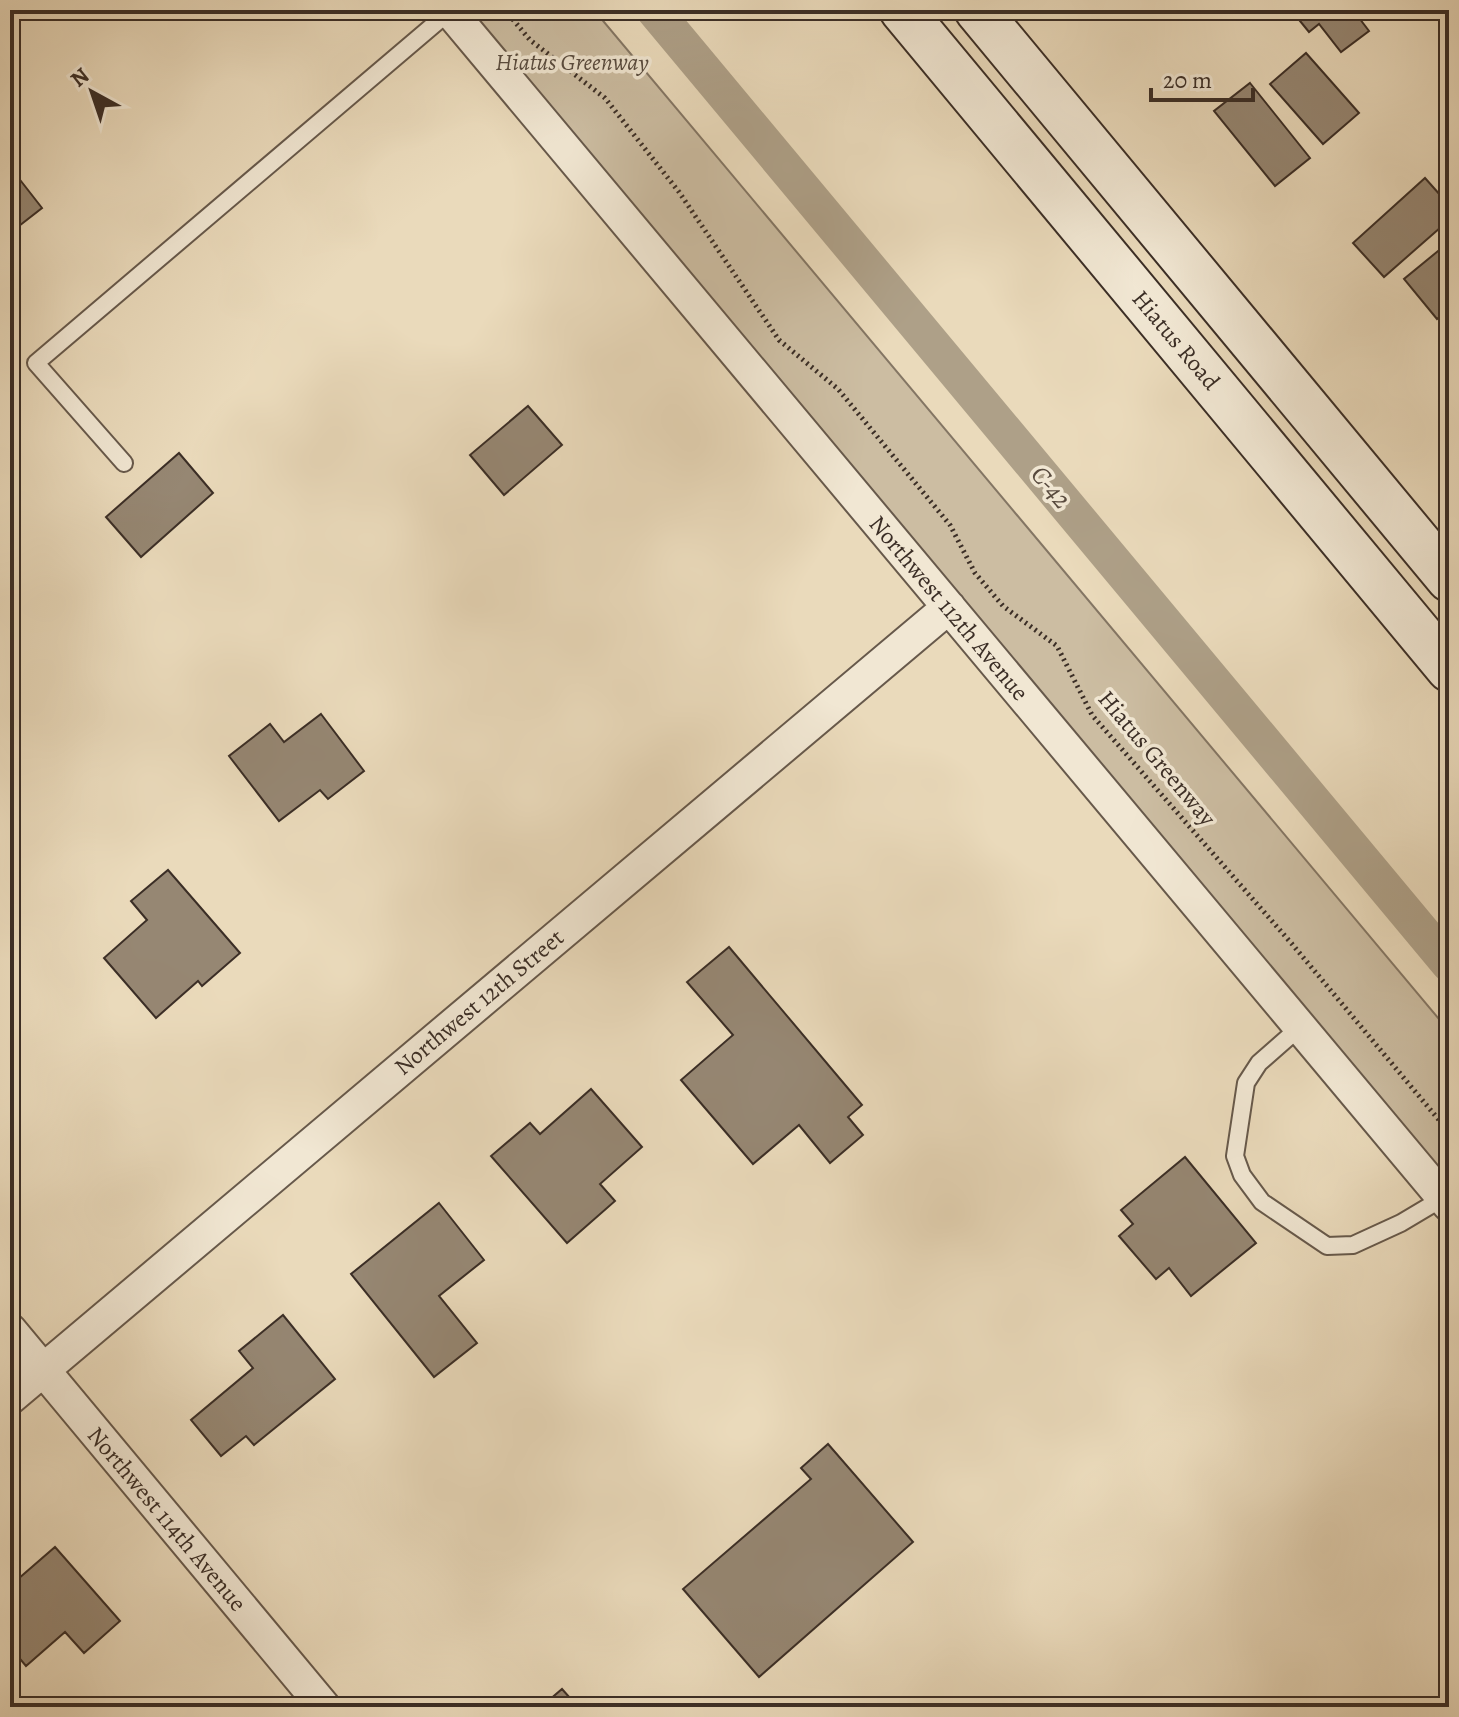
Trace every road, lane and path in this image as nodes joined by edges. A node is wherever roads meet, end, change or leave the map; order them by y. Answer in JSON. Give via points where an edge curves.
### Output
{"nodes":[{"id":1,"x":450,"y":10,"type":"edge"},
{"id":2,"x":505,"y":10,"type":"edge"},
{"id":3,"x":902,"y":10,"type":"edge"},
{"id":4,"x":977,"y":10,"type":"edge"},
{"id":5,"x":124,"y":463,"type":"dead end"},
{"id":6,"x":1449,"y":579,"type":"edge"},
{"id":7,"x":949,"y":607,"type":"junction"},
{"id":8,"x":1449,"y":669,"type":"edge"},
{"id":9,"x":1300,"y":1027,"type":"junction"},
{"id":10,"x":1449,"y":1132,"type":"edge"},
{"id":11,"x":1446,"y":1202,"type":"edge"},
{"id":12,"x":10,"y":1330,"type":"edge"},
{"id":13,"x":43,"y":1370,"type":"junction"},
{"id":14,"x":10,"y":1398,"type":"edge"},
{"id":15,"x":324,"y":1707,"type":"edge"}],
"edges":[{"from":1,"to":5,"type":"lane","via":[[36,363]]},
{"from":1,"to":7,"type":"street","name":"Northwest 112th Avenue"},
{"from":2,"to":10,"type":"path","name":"Hiatus Greenway","via":[[530,40],[605,98],[679,192],[779,340],[838,389],[950,525],[975,573],[1003,606],[1057,646],[1092,715]]},
{"from":3,"to":8,"type":"main road","name":"Hiatus Road"},
{"from":4,"to":6,"type":"main road"},
{"from":7,"to":9,"type":"street","name":"Northwest 112th Avenue"},
{"from":7,"to":13,"type":"street","name":"Northwest 12th Street"},
{"from":9,"to":11,"type":"street","name":"Northwest 112th Avenue"},
{"from":9,"to":11,"type":"lane","via":[[1259,1063],[1246,1083],[1235,1156],[1262,1202],[1327,1246],[1353,1245]]},
{"from":12,"to":13,"type":"street","name":"Northwest 114th Avenue"},
{"from":13,"to":14,"type":"street","name":"Northwest 12th Street"},
{"from":13,"to":15,"type":"street","name":"Northwest 114th Avenue"}]}
